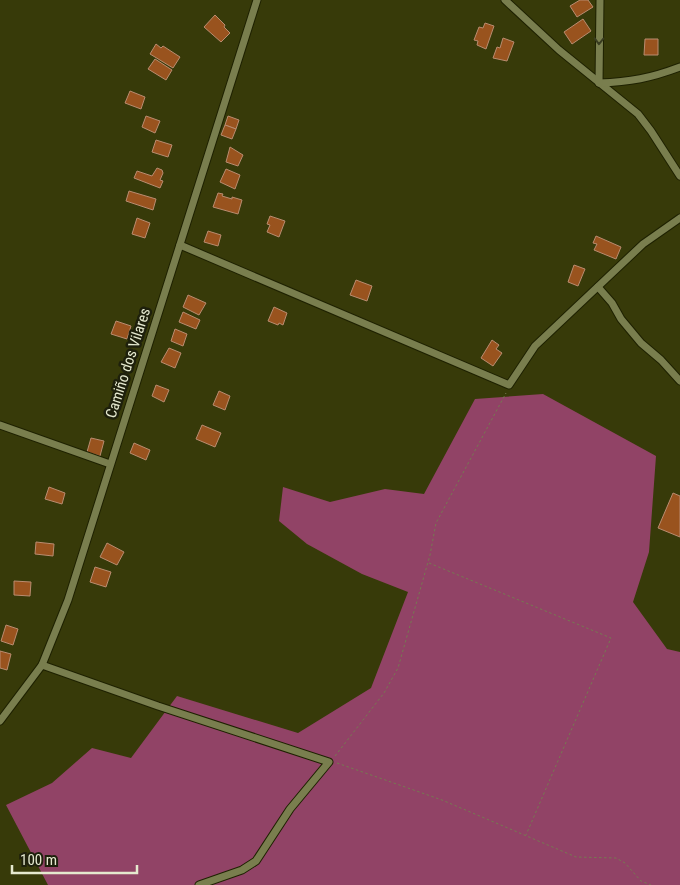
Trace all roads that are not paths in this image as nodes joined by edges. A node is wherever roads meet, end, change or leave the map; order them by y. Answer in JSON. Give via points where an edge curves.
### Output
{"nodes":[{"id":1,"x":257,"y":0,"type":"edge"},
{"id":2,"x":505,"y":0,"type":"edge"},
{"id":3,"x":600,"y":0,"type":"edge"},
{"id":4,"x":680,"y":67,"type":"edge"},
{"id":5,"x":599,"y":83,"type":"junction"},
{"id":6,"x":680,"y":176,"type":"edge"},
{"id":7,"x":680,"y":218,"type":"edge"},
{"id":8,"x":180,"y":245,"type":"junction"},
{"id":9,"x":598,"y":287,"type":"junction"},
{"id":10,"x":680,"y":381,"type":"edge"},
{"id":11,"x":0,"y":425,"type":"edge"},
{"id":12,"x":110,"y":464,"type":"junction"},
{"id":13,"x":42,"y":665,"type":"junction"},
{"id":14,"x":0,"y":721,"type":"edge"},
{"id":15,"x":199,"y":885,"type":"edge"}],
"edges":[{"from":1,"to":8,"type":"street","name":"Camiño dos Vilares"},
{"from":2,"to":5,"type":"street"},
{"from":3,"to":5,"type":"street","one_way":true},
{"from":4,"to":5,"type":"street","via":[[627,82]]},
{"from":5,"to":6,"type":"street","via":[[638,114]]},
{"from":7,"to":9,"type":"street","via":[[643,244]]},
{"from":8,"to":9,"type":"street","via":[[509,385],[535,346]]},
{"from":8,"to":12,"type":"street","name":"Camiño dos Vilares"},
{"from":9,"to":10,"type":"street","via":[[641,343]]},
{"from":11,"to":12,"type":"street"},
{"from":12,"to":13,"type":"street","name":"Camiño dos Vilares","via":[[68,600]]},
{"from":13,"to":14,"type":"street","name":"Camiño dos Vilares"},
{"from":13,"to":15,"type":"street","via":[[329,762],[290,809],[256,861],[242,870]]}]}
